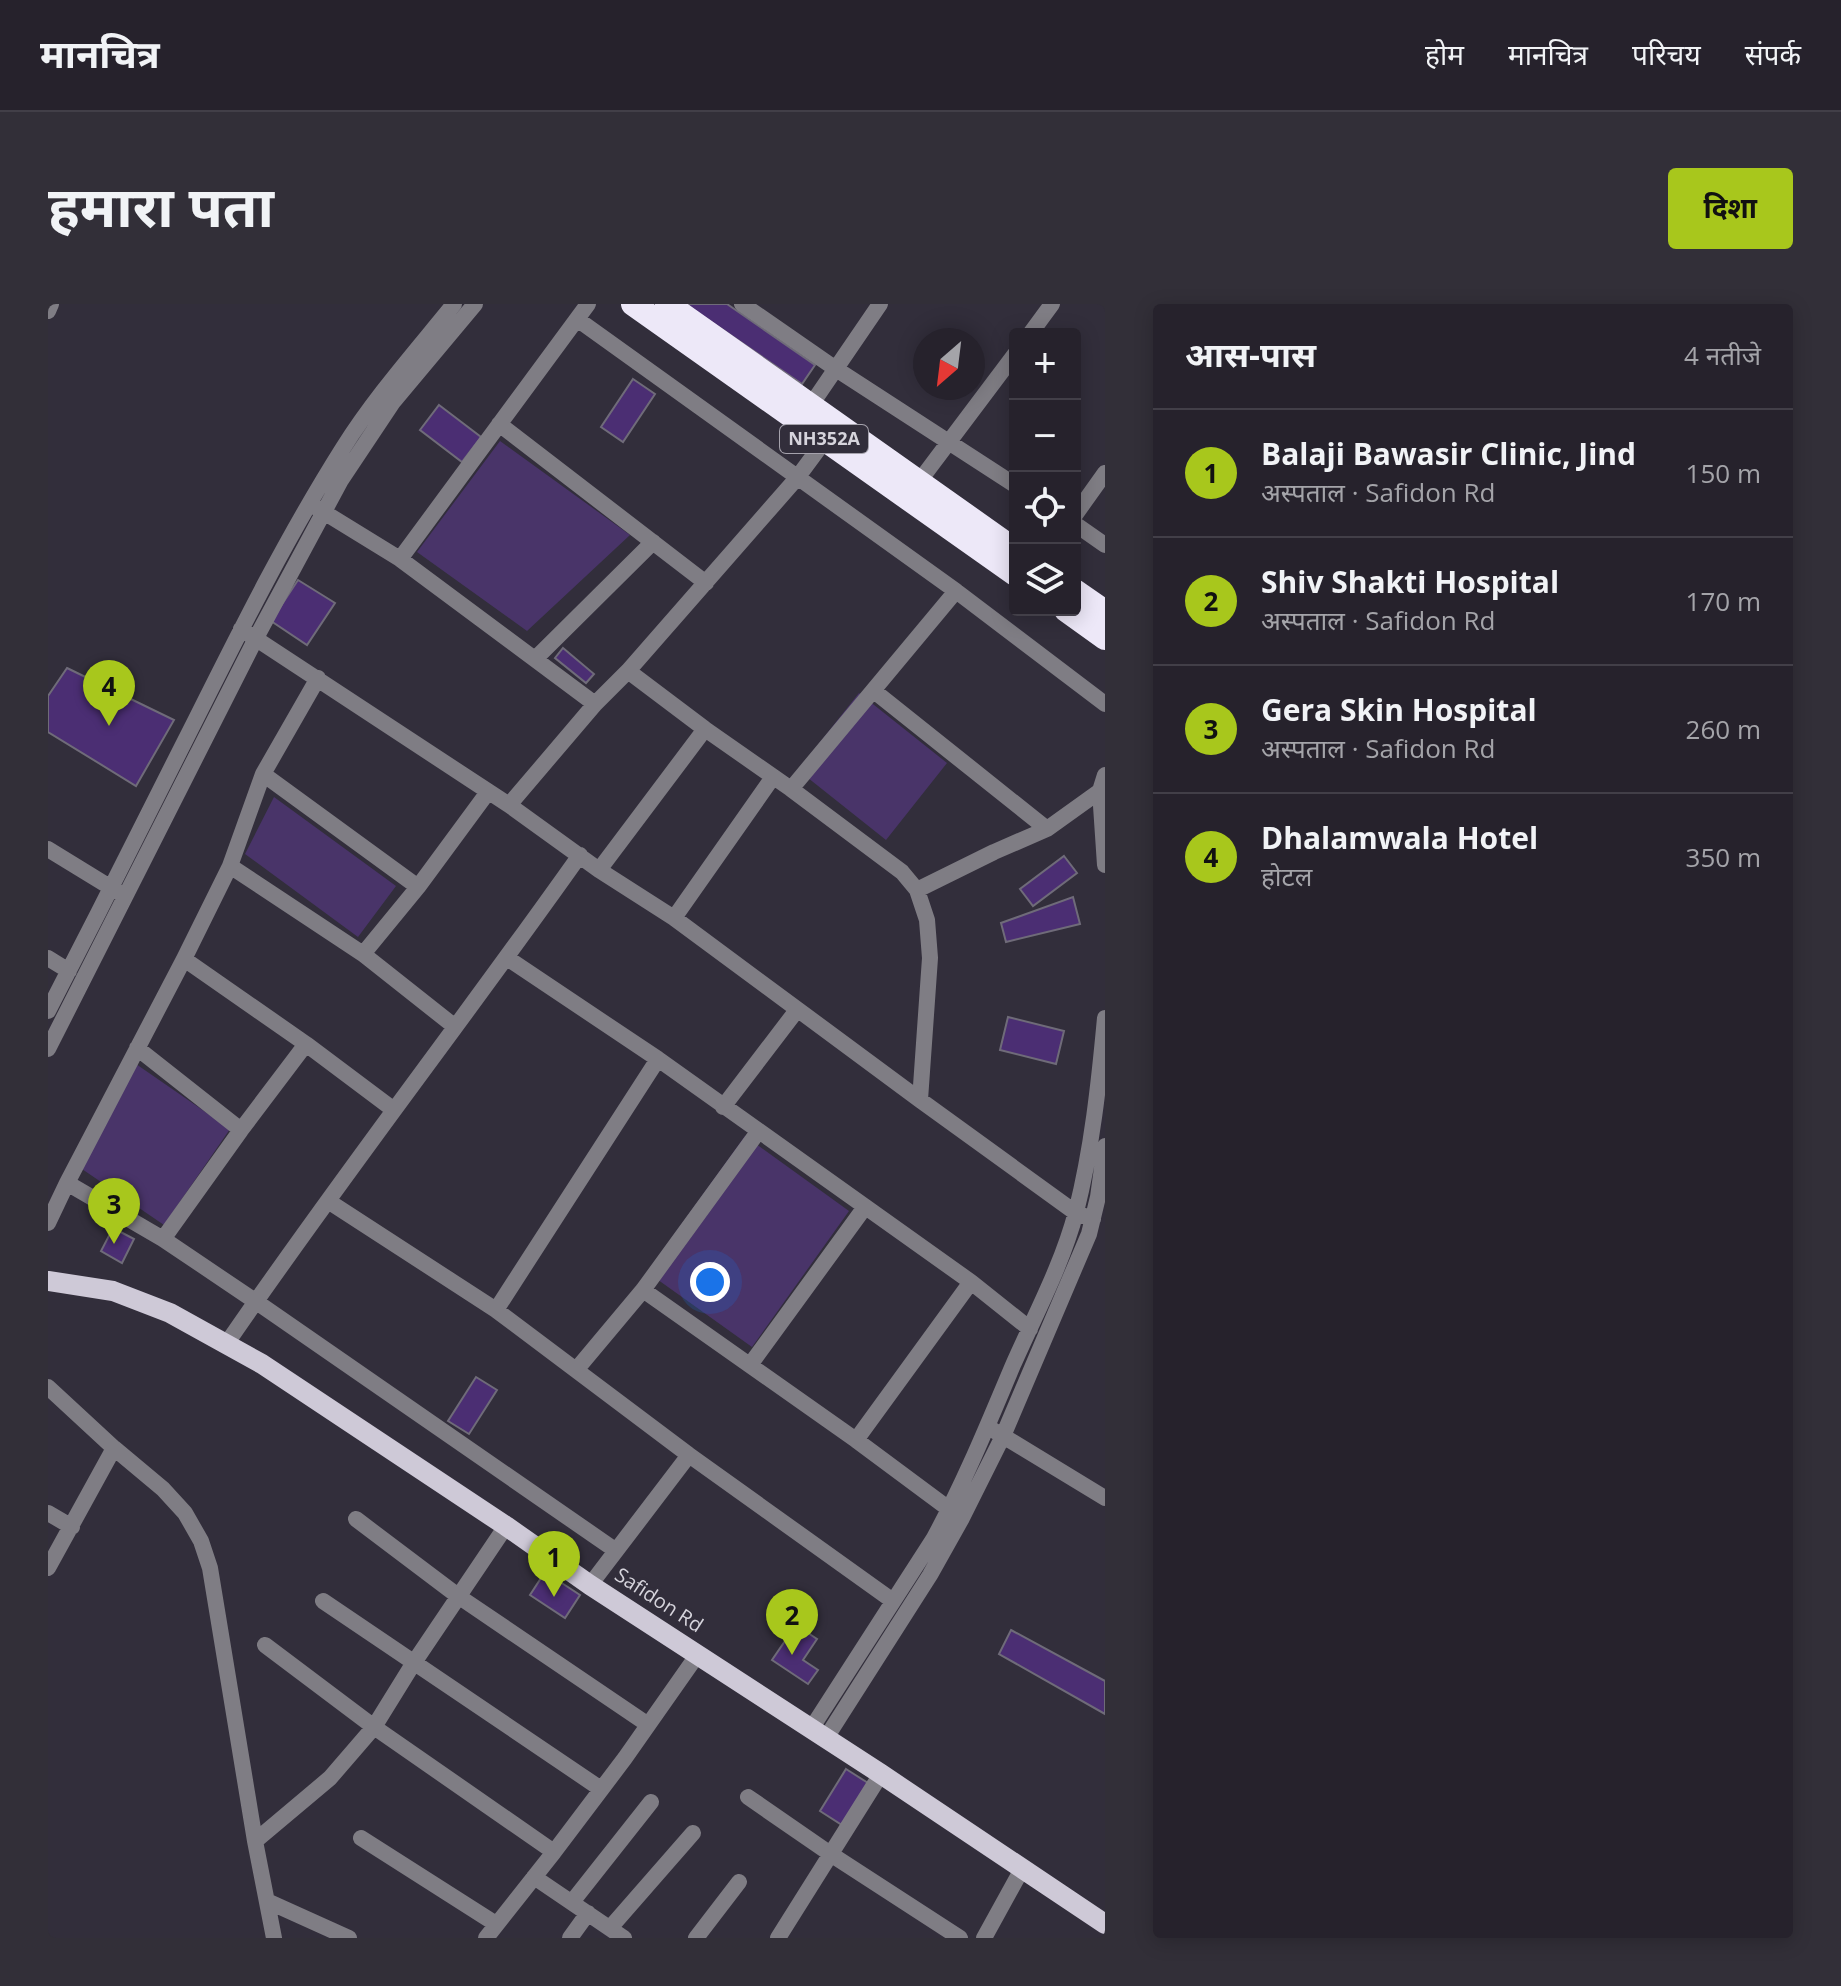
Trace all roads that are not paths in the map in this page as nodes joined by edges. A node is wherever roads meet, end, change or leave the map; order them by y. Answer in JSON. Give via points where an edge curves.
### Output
{"nodes":[{"id":1,"x":51,"y":304,"type":"edge"},
{"id":2,"x":454,"y":304,"type":"edge"},
{"id":3,"x":475,"y":304,"type":"edge"},
{"id":4,"x":588,"y":304,"type":"edge"},
{"id":5,"x":633,"y":304,"type":"edge"},
{"id":6,"x":742,"y":304,"type":"edge"},
{"id":7,"x":1052,"y":304,"type":"edge"},
{"id":8,"x":675,"y":306,"type":"edge"},
{"id":9,"x":872,"y":307,"type":"edge"},
{"id":10,"x":48,"y":311,"type":"edge"},
{"id":11,"x":577,"y":319,"type":"junction"},
{"id":12,"x":1034,"y":328,"type":"edge"},
{"id":13,"x":1009,"y":362,"type":"edge"},
{"id":14,"x":836,"y":369,"type":"junction"},
{"id":15,"x":811,"y":405,"type":"junction"},
{"id":16,"x":499,"y":424,"type":"junction"},
{"id":17,"x":831,"y":432,"type":"junction"},
{"id":18,"x":950,"y":443,"type":"junction"},
{"id":19,"x":1105,"y":473,"type":"edge"},
{"id":20,"x":797,"y":478,"type":"junction"},
{"id":21,"x":1009,"y":481,"type":"edge"},
{"id":22,"x":918,"y":483,"type":"junction"},
{"id":23,"x":1081,"y":507,"type":"edge"},
{"id":24,"x":316,"y":508,"type":"junction"},
{"id":25,"x":1081,"y":528,"type":"edge"},
{"id":26,"x":653,"y":542,"type":"junction"},
{"id":27,"x":1105,"y":545,"type":"edge"},
{"id":28,"x":1009,"y":546,"type":"edge"},
{"id":29,"x":400,"y":559,"type":"junction"},
{"id":30,"x":1009,"y":569,"type":"edge"},
{"id":31,"x":706,"y":583,"type":"junction"},
{"id":32,"x":956,"y":591,"type":"junction"},
{"id":33,"x":1081,"y":595,"type":"edge"},
{"id":34,"x":1105,"y":612,"type":"edge"},
{"id":35,"x":1074,"y":616,"type":"edge"},
{"id":36,"x":241,"y":629,"type":"junction"},
{"id":37,"x":256,"y":638,"type":"junction"},
{"id":38,"x":1105,"y":638,"type":"edge"},
{"id":39,"x":535,"y":659,"type":"junction"},
{"id":40,"x":628,"y":671,"type":"junction"},
{"id":41,"x":318,"y":678,"type":"junction"},
{"id":42,"x":874,"y":691,"type":"junction"},
{"id":43,"x":595,"y":704,"type":"junction"},
{"id":44,"x":1105,"y":704,"type":"edge"},
{"id":45,"x":705,"y":729,"type":"junction"},
{"id":46,"x":263,"y":774,"type":"junction"},
{"id":47,"x":773,"y":777,"type":"junction"},
{"id":48,"x":1103,"y":783,"type":"edge"},
{"id":49,"x":791,"y":789,"type":"junction"},
{"id":50,"x":488,"y":792,"type":"junction"},
{"id":51,"x":509,"y":805,"type":"junction"},
{"id":52,"x":1047,"y":829,"type":"junction"},
{"id":53,"x":48,"y":849,"type":"edge"},
{"id":54,"x":580,"y":855,"type":"junction"},
{"id":55,"x":1105,"y":865,"type":"edge"},
{"id":56,"x":230,"y":866,"type":"junction"},
{"id":57,"x":599,"y":870,"type":"junction"},
{"id":58,"x":418,"y":887,"type":"junction"},
{"id":59,"x":917,"y":890,"type":"junction"},
{"id":60,"x":119,"y":892,"type":"junction"},
{"id":61,"x":674,"y":918,"type":"junction"},
{"id":62,"x":363,"y":954,"type":"junction"},
{"id":63,"x":48,"y":958,"type":"edge"},
{"id":64,"x":507,"y":958,"type":"junction"},
{"id":65,"x":184,"y":959,"type":"junction"},
{"id":66,"x":69,"y":971,"type":"junction"},
{"id":67,"x":797,"y":1010,"type":"junction"},
{"id":68,"x":48,"y":1011,"type":"edge"},
{"id":69,"x":1105,"y":1018,"type":"edge"},
{"id":70,"x":454,"y":1026,"type":"junction"},
{"id":71,"x":306,"y":1044,"type":"junction"},
{"id":72,"x":137,"y":1048,"type":"junction"},
{"id":73,"x":48,"y":1049,"type":"edge"},
{"id":74,"x":658,"y":1059,"type":"junction"},
{"id":75,"x":920,"y":1100,"type":"junction"},
{"id":76,"x":723,"y":1107,"type":"junction"},
{"id":77,"x":394,"y":1110,"type":"junction"},
{"id":78,"x":241,"y":1130,"type":"junction"},
{"id":79,"x":758,"y":1132,"type":"junction"},
{"id":80,"x":1105,"y":1146,"type":"edge"},
{"id":81,"x":67,"y":1183,"type":"junction"},
{"id":82,"x":328,"y":1201,"type":"junction"},
{"id":83,"x":865,"y":1207,"type":"junction"},
{"id":84,"x":1076,"y":1213,"type":"junction"},
{"id":85,"x":1093,"y":1219,"type":"junction"},
{"id":86,"x":48,"y":1223,"type":"edge"},
{"id":87,"x":163,"y":1239,"type":"junction"},
{"id":88,"x":48,"y":1281,"type":"edge"},
{"id":89,"x":971,"y":1282,"type":"junction"},
{"id":90,"x":643,"y":1290,"type":"junction"},
{"id":91,"x":255,"y":1301,"type":"junction"},
{"id":92,"x":496,"y":1310,"type":"junction"},
{"id":93,"x":1030,"y":1329,"type":"junction"},
{"id":94,"x":227,"y":1343,"type":"junction"},
{"id":95,"x":750,"y":1365,"type":"junction"},
{"id":96,"x":576,"y":1370,"type":"junction"},
{"id":97,"x":48,"y":1387,"type":"edge"},
{"id":98,"x":996,"y":1431,"type":"junction"},
{"id":99,"x":856,"y":1440,"type":"junction"},
{"id":100,"x":114,"y":1448,"type":"junction"},
{"id":101,"x":689,"y":1455,"type":"junction"},
{"id":102,"x":1105,"y":1498,"type":"edge"},
{"id":103,"x":48,"y":1513,"type":"edge"},
{"id":104,"x":956,"y":1514,"type":"junction"},
{"id":105,"x":356,"y":1519,"type":"dead end"},
{"id":106,"x":506,"y":1526,"type":"junction"},
{"id":107,"x":72,"y":1527,"type":"junction"},
{"id":108,"x":615,"y":1550,"type":"junction"},
{"id":109,"x":48,"y":1568,"type":"edge"},
{"id":110,"x":590,"y":1585,"type":"junction"},
{"id":111,"x":458,"y":1596,"type":"junction"},
{"id":112,"x":323,"y":1601,"type":"dead end"},
{"id":113,"x":893,"y":1601,"type":"junction"},
{"id":114,"x":265,"y":1645,"type":"dead end"},
{"id":115,"x":698,"y":1654,"type":"junction"},
{"id":116,"x":413,"y":1664,"type":"junction"},
{"id":117,"x":647,"y":1724,"type":"junction"},
{"id":118,"x":374,"y":1727,"type":"junction"},
{"id":119,"x":818,"y":1734,"type":"junction"},
{"id":120,"x":881,"y":1774,"type":"junction"},
{"id":121,"x":601,"y":1789,"type":"junction"},
{"id":122,"x":748,"y":1797,"type":"dead end"},
{"id":123,"x":651,"y":1802,"type":"dead end"},
{"id":124,"x":693,"y":1833,"type":"dead end"},
{"id":125,"x":361,"y":1838,"type":"dead end"},
{"id":126,"x":255,"y":1841,"type":"junction"},
{"id":127,"x":554,"y":1852,"type":"junction"},
{"id":128,"x":832,"y":1855,"type":"junction"},
{"id":129,"x":1022,"y":1869,"type":"junction"},
{"id":130,"x":534,"y":1877,"type":"junction"},
{"id":131,"x":739,"y":1882,"type":"dead end"},
{"id":132,"x":267,"y":1901,"type":"junction"},
{"id":133,"x":572,"y":1902,"type":"junction"},
{"id":134,"x":588,"y":1913,"type":"junction"},
{"id":135,"x":1105,"y":1924,"type":"edge"},
{"id":136,"x":491,"y":1931,"type":"edge"},
{"id":137,"x":617,"y":1933,"type":"edge"},
{"id":138,"x":274,"y":1938,"type":"edge"},
{"id":139,"x":349,"y":1938,"type":"edge"},
{"id":140,"x":570,"y":1938,"type":"edge"},
{"id":141,"x":696,"y":1938,"type":"edge"},
{"id":142,"x":778,"y":1938,"type":"edge"},
{"id":143,"x":960,"y":1938,"type":"edge"},
{"id":144,"x":984,"y":1938,"type":"edge"}],
"edges":[{"from":1,"to":10,"type":"street"},
{"from":2,"to":24,"type":"street","via":[[345,445]]},
{"from":3,"to":24,"type":"street","via":[[393,402]]},
{"from":4,"to":11,"type":"street"},
{"from":5,"to":17,"type":"highway","number":"NH352A"},
{"from":6,"to":14,"type":"street"},
{"from":7,"to":12,"type":"street"},
{"from":8,"to":15,"type":"highway","number":"NH352A"},
{"from":9,"to":14,"type":"street"},
{"from":11,"to":16,"type":"street"},
{"from":11,"to":20,"type":"street"},
{"from":13,"to":18,"type":"street"},
{"from":14,"to":15,"type":"street"},
{"from":14,"to":18,"type":"street"},
{"from":15,"to":17,"type":"highway","number":"NH352A"},
{"from":16,"to":26,"type":"street"},
{"from":16,"to":29,"type":"street"},
{"from":17,"to":20,"type":"street"},
{"from":17,"to":22,"type":"highway","number":"NH352A"},
{"from":17,"to":30,"type":"highway","number":"NH352A"},
{"from":18,"to":21,"type":"street"},
{"from":18,"to":22,"type":"street"},
{"from":19,"to":23,"type":"street"},
{"from":20,"to":31,"type":"street"},
{"from":20,"to":32,"type":"street"},
{"from":22,"to":28,"type":"highway","number":"NH352A"},
{"from":24,"to":29,"type":"street"},
{"from":24,"to":36,"type":"street"},
{"from":24,"to":37,"type":"street"},
{"from":25,"to":27,"type":"street"},
{"from":26,"to":31,"type":"street"},
{"from":26,"to":39,"type":"street"},
{"from":29,"to":39,"type":"street"},
{"from":31,"to":40,"type":"street"},
{"from":32,"to":42,"type":"street"},
{"from":32,"to":44,"type":"street"},
{"from":33,"to":34,"type":"highway"},
{"from":35,"to":38,"type":"highway"},
{"from":36,"to":37,"type":"street"},
{"from":36,"to":60,"type":"street"},
{"from":37,"to":41,"type":"street"},
{"from":37,"to":60,"type":"street"},
{"from":39,"to":43,"type":"street"},
{"from":40,"to":43,"type":"street"},
{"from":40,"to":45,"type":"street"},
{"from":41,"to":46,"type":"street"},
{"from":41,"to":50,"type":"street"},
{"from":42,"to":49,"type":"street"},
{"from":42,"to":52,"type":"street"},
{"from":43,"to":51,"type":"street"},
{"from":45,"to":47,"type":"street"},
{"from":45,"to":57,"type":"street"},
{"from":46,"to":56,"type":"street"},
{"from":46,"to":58,"type":"street"},
{"from":47,"to":49,"type":"street"},
{"from":47,"to":61,"type":"street"},
{"from":48,"to":52,"type":"street"},
{"from":48,"to":55,"type":"street"},
{"from":49,"to":59,"type":"street","via":[[902,872]]},
{"from":50,"to":51,"type":"street"},
{"from":50,"to":58,"type":"street"},
{"from":51,"to":54,"type":"street"},
{"from":52,"to":59,"type":"street"},
{"from":53,"to":60,"type":"street"},
{"from":54,"to":57,"type":"street"},
{"from":54,"to":64,"type":"street"},
{"from":56,"to":62,"type":"street"},
{"from":56,"to":65,"type":"street"},
{"from":57,"to":61,"type":"street"},
{"from":58,"to":62,"type":"street"},
{"from":59,"to":75,"type":"street","via":[[927,920],[930,958]]},
{"from":60,"to":66,"type":"street"},
{"from":60,"to":73,"type":"street"},
{"from":61,"to":67,"type":"street"},
{"from":62,"to":70,"type":"street"},
{"from":63,"to":66,"type":"street"},
{"from":64,"to":70,"type":"street"},
{"from":64,"to":74,"type":"street"},
{"from":65,"to":71,"type":"street"},
{"from":65,"to":72,"type":"street"},
{"from":66,"to":68,"type":"street"},
{"from":67,"to":75,"type":"street"},
{"from":67,"to":76,"type":"street"},
{"from":69,"to":84,"type":"street","via":[[1097,1103]]},
{"from":70,"to":77,"type":"street"},
{"from":71,"to":77,"type":"street"},
{"from":71,"to":78,"type":"street"},
{"from":72,"to":78,"type":"street"},
{"from":72,"to":81,"type":"street"},
{"from":74,"to":76,"type":"street"},
{"from":74,"to":92,"type":"street"},
{"from":75,"to":84,"type":"street"},
{"from":76,"to":79,"type":"street"},
{"from":77,"to":82,"type":"street"},
{"from":78,"to":87,"type":"street"},
{"from":79,"to":83,"type":"street"},
{"from":79,"to":90,"type":"street"},
{"from":80,"to":85,"type":"street"},
{"from":81,"to":86,"type":"street"},
{"from":81,"to":87,"type":"street"},
{"from":82,"to":91,"type":"street"},
{"from":82,"to":92,"type":"street"},
{"from":83,"to":89,"type":"street"},
{"from":83,"to":95,"type":"street"},
{"from":84,"to":85,"type":"street"},
{"from":84,"to":93,"type":"street"},
{"from":85,"to":98,"type":"street"},
{"from":87,"to":91,"type":"street"},
{"from":88,"to":94,"type":"main road","name":"Safidon Rd","via":[[113,1291]]},
{"from":89,"to":93,"type":"street"},
{"from":89,"to":99,"type":"street"},
{"from":90,"to":95,"type":"street"},
{"from":90,"to":96,"type":"street"},
{"from":91,"to":94,"type":"street"},
{"from":91,"to":108,"type":"street"},
{"from":92,"to":96,"type":"street"},
{"from":93,"to":98,"type":"street"},
{"from":94,"to":106,"type":"main road","name":"Safidon Rd"},
{"from":95,"to":99,"type":"street"},
{"from":96,"to":101,"type":"street"},
{"from":97,"to":100,"type":"street"},
{"from":98,"to":102,"type":"street"},
{"from":98,"to":104,"type":"street"},
{"from":99,"to":104,"type":"street"},
{"from":100,"to":107,"type":"street"},
{"from":100,"to":126,"type":"street","via":[[163,1489],[201,1541],[210,1568]]},
{"from":101,"to":108,"type":"street"},
{"from":101,"to":113,"type":"street"},
{"from":103,"to":107,"type":"street"},
{"from":104,"to":113,"type":"street"},
{"from":104,"to":119,"type":"street","via":[[930,1575]]},
{"from":105,"to":111,"type":"street"},
{"from":106,"to":110,"type":"main road","name":"Safidon Rd"},
{"from":106,"to":111,"type":"street"},
{"from":107,"to":109,"type":"street"},
{"from":108,"to":110,"type":"street"},
{"from":110,"to":115,"type":"main road","name":"Safidon Rd"},
{"from":111,"to":116,"type":"street"},
{"from":111,"to":117,"type":"street"},
{"from":112,"to":116,"type":"street"},
{"from":113,"to":119,"type":"street"},
{"from":114,"to":118,"type":"street"},
{"from":115,"to":117,"type":"street"},
{"from":115,"to":119,"type":"main road","name":"Safidon Rd"},
{"from":116,"to":118,"type":"street"},
{"from":116,"to":121,"type":"street"},
{"from":117,"to":121,"type":"street"},
{"from":118,"to":126,"type":"street","via":[[330,1778]]},
{"from":118,"to":127,"type":"street"},
{"from":119,"to":120,"type":"main road","name":"Safidon Rd"},
{"from":120,"to":128,"type":"street"},
{"from":120,"to":129,"type":"main road","name":"Safidon Rd"},
{"from":121,"to":127,"type":"street"},
{"from":122,"to":128,"type":"street"},
{"from":123,"to":133,"type":"street"},
{"from":124,"to":137,"type":"street"},
{"from":125,"to":136,"type":"street"},
{"from":126,"to":132,"type":"street"},
{"from":127,"to":130,"type":"street"},
{"from":128,"to":142,"type":"street"},
{"from":128,"to":143,"type":"street"},
{"from":129,"to":135,"type":"main road","name":"Safidon Rd"},
{"from":129,"to":144,"type":"street"},
{"from":130,"to":133,"type":"street"},
{"from":130,"to":136,"type":"street"},
{"from":131,"to":141,"type":"street"},
{"from":132,"to":138,"type":"street"},
{"from":132,"to":139,"type":"street"},
{"from":133,"to":134,"type":"street"},
{"from":134,"to":137,"type":"street"},
{"from":134,"to":140,"type":"street"}]}
